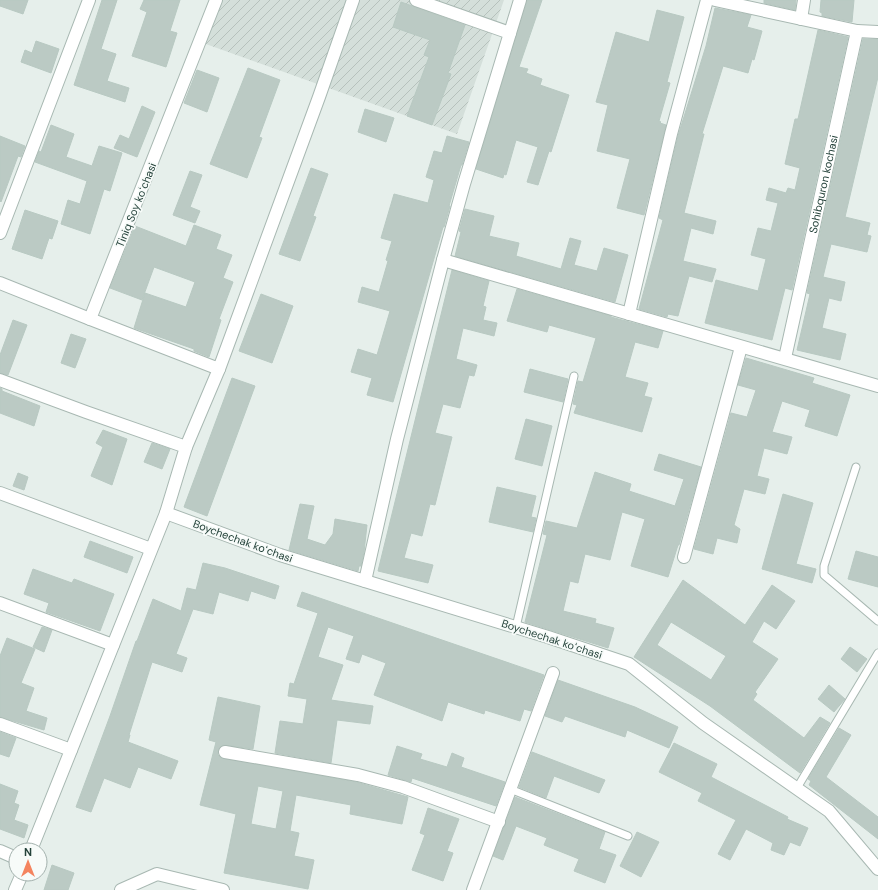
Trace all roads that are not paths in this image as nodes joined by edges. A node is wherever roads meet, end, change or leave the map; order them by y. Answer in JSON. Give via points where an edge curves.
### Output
{"nodes":[{"id":1,"x":89,"y":0,"type":"edge"},
{"id":2,"x":216,"y":0,"type":"edge"},
{"id":3,"x":353,"y":0,"type":"edge"},
{"id":4,"x":416,"y":0,"type":"edge"},
{"id":5,"x":520,"y":0,"type":"edge"},
{"id":6,"x":707,"y":0,"type":"edge"},
{"id":7,"x":715,"y":0,"type":"edge"},
{"id":8,"x":804,"y":0,"type":"edge"},
{"id":9,"x":801,"y":18,"type":"junction"},
{"id":10,"x":857,"y":31,"type":"junction"},
{"id":11,"x":878,"y":32,"type":"edge"},
{"id":12,"x":510,"y":33,"type":"junction"},
{"id":13,"x":0,"y":233,"type":"edge"},
{"id":14,"x":443,"y":260,"type":"junction"},
{"id":15,"x":0,"y":283,"type":"edge"},
{"id":16,"x":629,"y":314,"type":"junction"},
{"id":17,"x":90,"y":319,"type":"junction"},
{"id":18,"x":741,"y":347,"type":"junction"},
{"id":19,"x":785,"y":358,"type":"junction"},
{"id":20,"x":219,"y":369,"type":"junction"},
{"id":21,"x":574,"y":376,"type":"dead end"},
{"id":22,"x":0,"y":380,"type":"edge"},
{"id":23,"x":878,"y":386,"type":"edge"},
{"id":24,"x":186,"y":447,"type":"junction"},
{"id":25,"x":856,"y":467,"type":"dead end"},
{"id":26,"x":0,"y":493,"type":"edge"},
{"id":27,"x":166,"y":513,"type":"junction"},
{"id":28,"x":151,"y":548,"type":"junction"},
{"id":29,"x":684,"y":557,"type":"dead end"},
{"id":30,"x":365,"y":581,"type":"junction"},
{"id":31,"x":0,"y":603,"type":"edge"},
{"id":32,"x":878,"y":621,"type":"edge"},
{"id":33,"x":516,"y":627,"type":"junction"},
{"id":34,"x":113,"y":645,"type":"junction"},
{"id":35,"x":878,"y":654,"type":"edge"},
{"id":36,"x":553,"y":674,"type":"dead end"},
{"id":37,"x":0,"y":724,"type":"edge"},
{"id":38,"x":71,"y":750,"type":"junction"},
{"id":39,"x":225,"y":752,"type":"dead end"},
{"id":40,"x":797,"y":788,"type":"junction"},
{"id":41,"x":510,"y":789,"type":"junction"},
{"id":42,"x":499,"y":822,"type":"junction"},
{"id":43,"x":628,"y":836,"type":"dead end"},
{"id":44,"x":34,"y":842,"type":"edge"},
{"id":45,"x":878,"y":869,"type":"edge"},
{"id":46,"x":121,"y":890,"type":"edge"},
{"id":47,"x":223,"y":890,"type":"edge"},
{"id":48,"x":473,"y":890,"type":"edge"}],
"edges":[{"from":1,"to":13,"type":"street"},
{"from":2,"to":17,"type":"street","name":"Tiniq Soy koʻchasi"},
{"from":3,"to":20,"type":"street"},
{"from":4,"to":12,"type":"street"},
{"from":5,"to":12,"type":"street"},
{"from":6,"to":16,"type":"street","via":[[671,134]]},
{"from":7,"to":9,"type":"street"},
{"from":8,"to":9,"type":"street"},
{"from":9,"to":10,"type":"street"},
{"from":10,"to":11,"type":"street"},
{"from":10,"to":19,"type":"street","name":"Sohibquron kochasi"},
{"from":12,"to":14,"type":"street"},
{"from":14,"to":16,"type":"street"},
{"from":14,"to":30,"type":"street","via":[[397,439]]},
{"from":15,"to":17,"type":"street"},
{"from":16,"to":18,"type":"street"},
{"from":17,"to":20,"type":"street"},
{"from":18,"to":19,"type":"street"},
{"from":18,"to":29,"type":"street"},
{"from":19,"to":23,"type":"street"},
{"from":20,"to":24,"type":"street"},
{"from":21,"to":33,"type":"lane"},
{"from":22,"to":24,"type":"street"},
{"from":24,"to":27,"type":"street"},
{"from":25,"to":32,"type":"lane","via":[[824,566],[824,575]]},
{"from":26,"to":28,"type":"street"},
{"from":27,"to":28,"type":"street"},
{"from":27,"to":30,"type":"street","name":"Boychechak koʻchasi","via":[[280,555]]},
{"from":28,"to":34,"type":"street"},
{"from":30,"to":33,"type":"street","name":"Boychechak koʻchasi"},
{"from":31,"to":34,"type":"street"},
{"from":33,"to":40,"type":"street","name":"Boychechak koʻchasi","via":[[629,664],[703,723]]},
{"from":34,"to":38,"type":"street"},
{"from":35,"to":40,"type":"lane"},
{"from":36,"to":41,"type":"street"},
{"from":37,"to":38,"type":"street"},
{"from":38,"to":44,"type":"street"},
{"from":39,"to":42,"type":"street","via":[[358,775],[403,787]]},
{"from":40,"to":45,"type":"street","name":"Boychechak koʻchasi","via":[[830,811]]},
{"from":41,"to":42,"type":"street"},
{"from":41,"to":43,"type":"lane"},
{"from":42,"to":48,"type":"street"},
{"from":46,"to":47,"type":"street","via":[[157,874]]}]}
